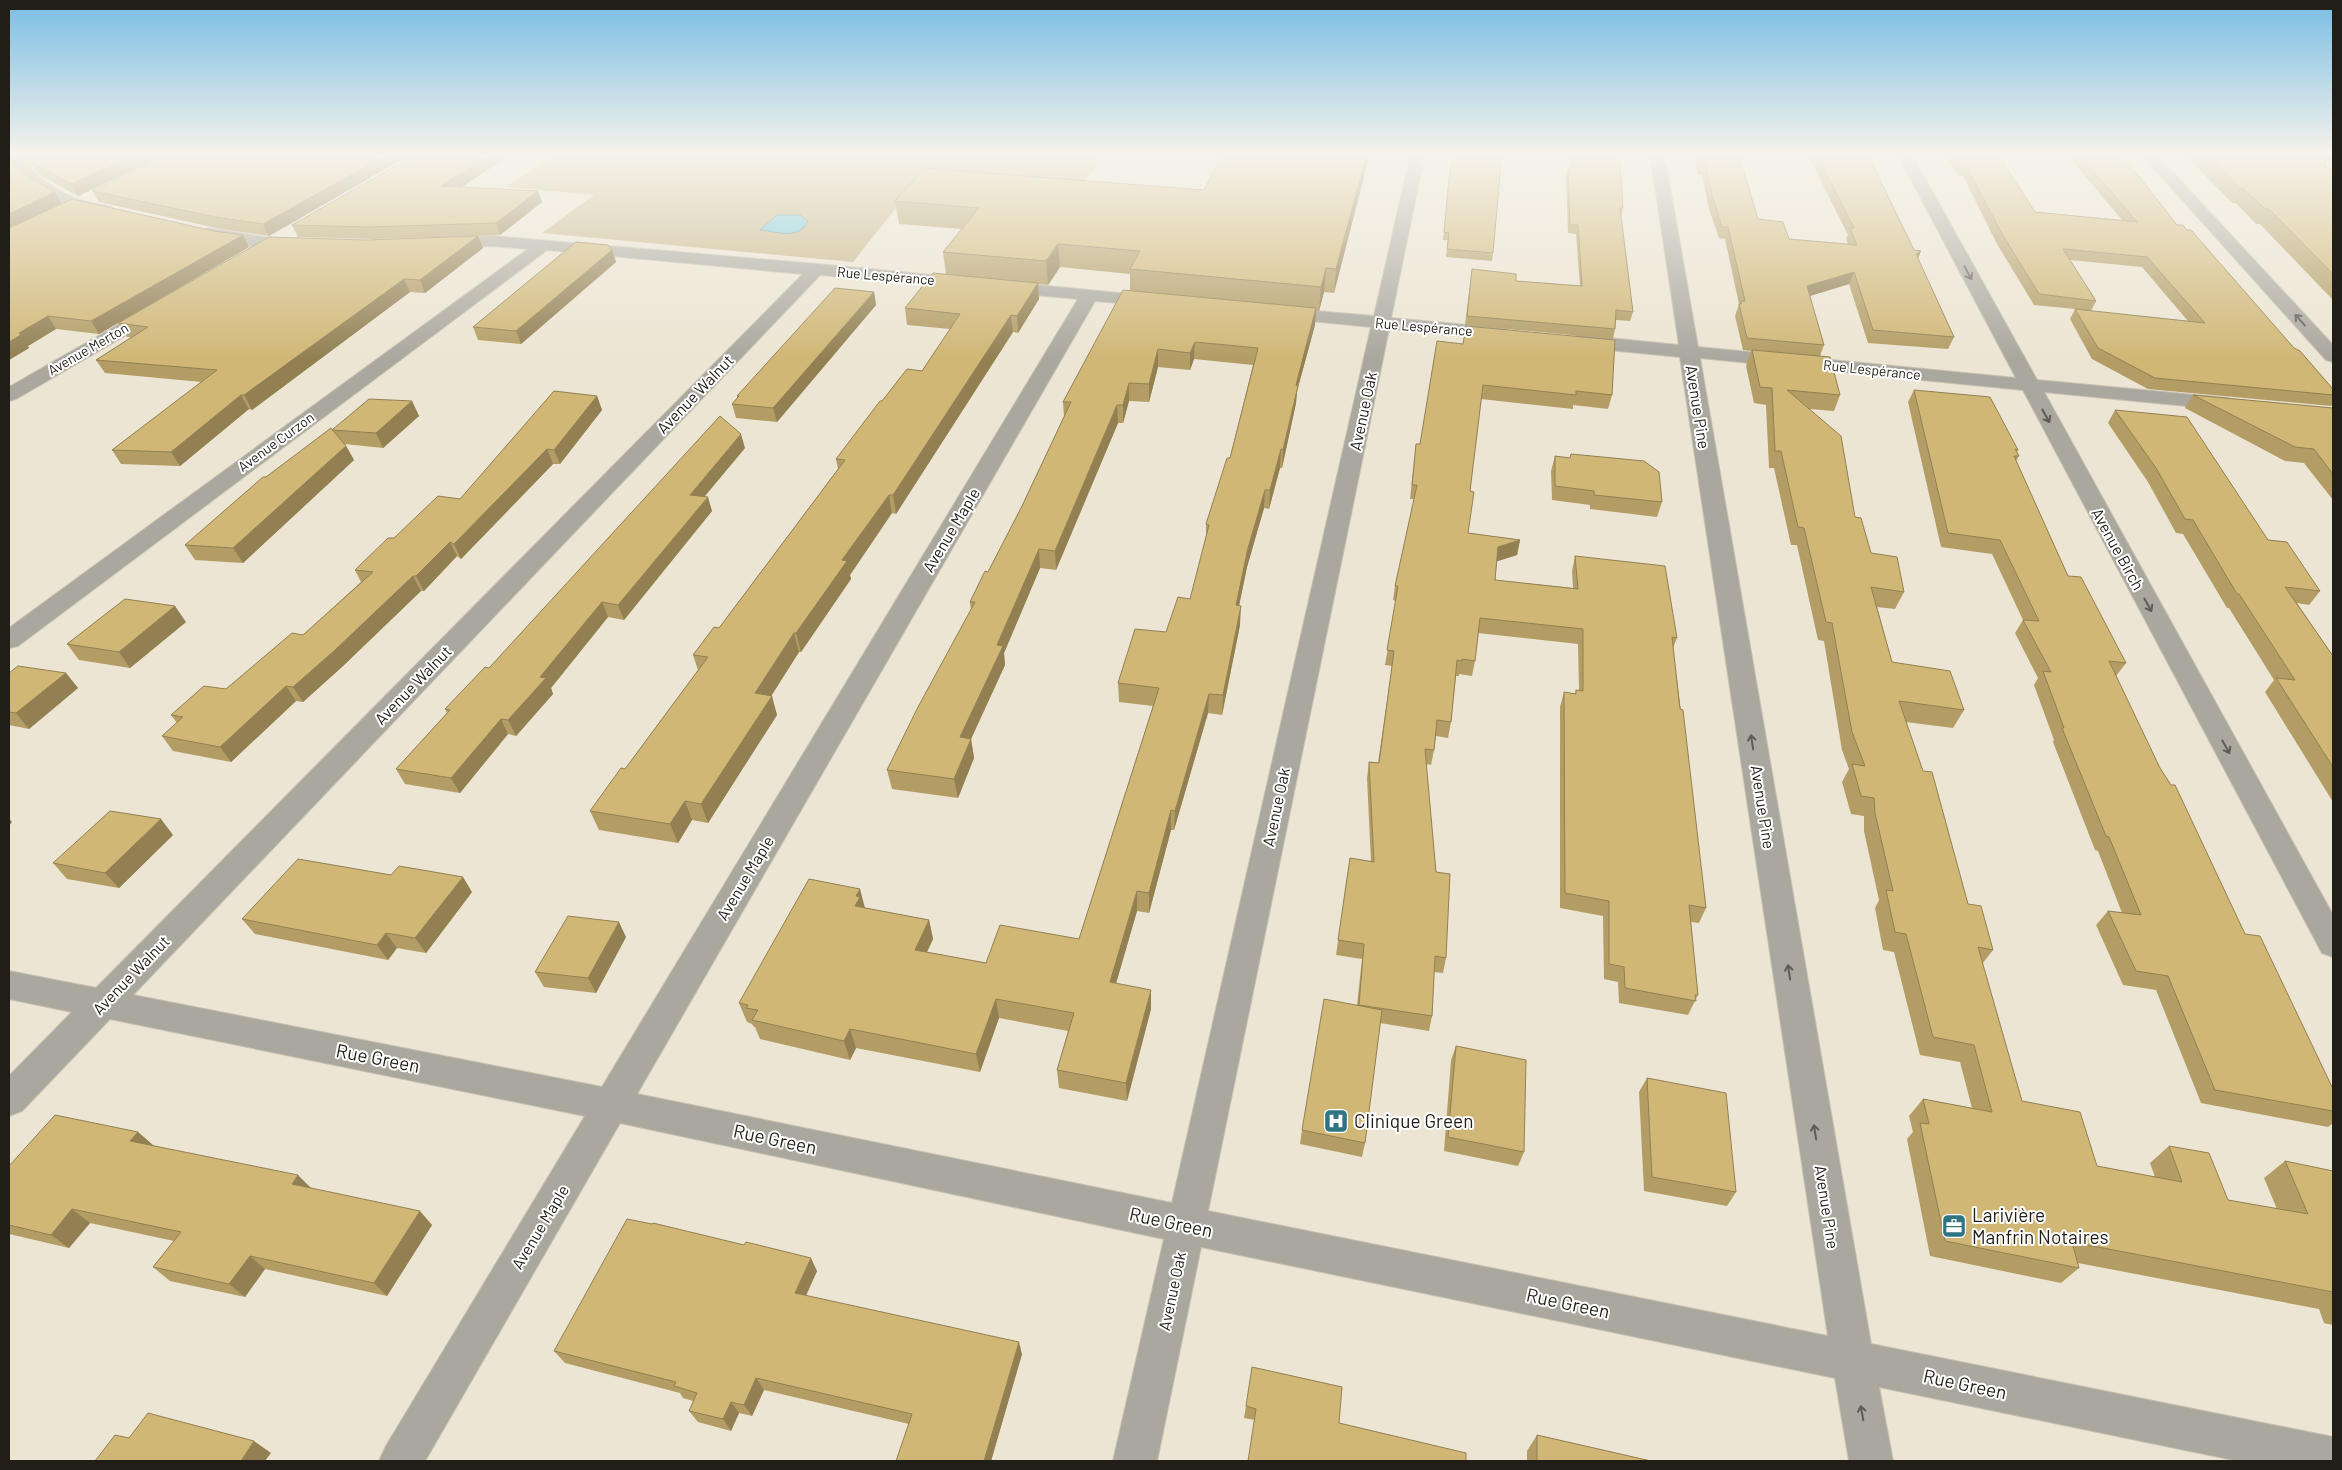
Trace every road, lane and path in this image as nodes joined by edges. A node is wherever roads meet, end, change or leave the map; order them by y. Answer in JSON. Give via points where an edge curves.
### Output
{"nodes":[{"id":1,"x":1403,"y":222,"type":"edge"},
{"id":2,"x":1668,"y":222,"type":"edge"},
{"id":3,"x":1941,"y":222,"type":"edge"},
{"id":4,"x":2210,"y":222,"type":"edge"},
{"id":5,"x":303,"y":225,"type":"edge"},
{"id":6,"x":196,"y":230,"type":"edge"},
{"id":7,"x":272,"y":243,"type":"junction"},
{"id":8,"x":317,"y":244,"type":"edge"},
{"id":9,"x":428,"y":244,"type":"edge"},
{"id":10,"x":544,"y":244,"type":"junction"},
{"id":11,"x":253,"y":254,"type":"edge"},
{"id":12,"x":817,"y":269,"type":"junction"},
{"id":13,"x":1089,"y":295,"type":"junction"},
{"id":14,"x":169,"y":303,"type":"edge"},
{"id":15,"x":1172,"y":303,"type":"edge"},
{"id":16,"x":1261,"y":311,"type":"edge"},
{"id":17,"x":1382,"y":323,"type":"junction"},
{"id":18,"x":1521,"y":336,"type":"edge"},
{"id":19,"x":1561,"y":340,"type":"edge"},
{"id":20,"x":1689,"y":352,"type":"junction"},
{"id":21,"x":2333,"y":356,"type":"edge"},
{"id":22,"x":2029,"y":385,"type":"junction"},
{"id":23,"x":9,"y":395,"type":"edge"},
{"id":24,"x":2246,"y":405,"type":"edge"},
{"id":25,"x":9,"y":640,"type":"edge"},
{"id":26,"x":2333,"y":944,"type":"edge"},
{"id":27,"x":9,"y":985,"type":"edge"},
{"id":28,"x":103,"y":1004,"type":"junction"},
{"id":29,"x":9,"y":1100,"type":"edge"},
{"id":30,"x":612,"y":1105,"type":"junction"},
{"id":31,"x":1186,"y":1225,"type":"junction"},
{"id":32,"x":1853,"y":1361,"type":"junction"},
{"id":33,"x":2333,"y":1459,"type":"edge"},
{"id":34,"x":401,"y":1461,"type":"edge"},
{"id":35,"x":1135,"y":1461,"type":"edge"},
{"id":36,"x":1871,"y":1461,"type":"edge"}],
"edges":[{"from":1,"to":17,"type":"street","name":"Avenue Oak"},
{"from":2,"to":20,"type":"street","name":"Avenue Pine"},
{"from":3,"to":22,"type":"street","name":"Avenue Birch","one_way":true},
{"from":21,"to":4,"type":"street","one_way":true},
{"from":5,"to":7,"type":"street"},
{"from":6,"to":7,"type":"street"},
{"from":7,"to":8,"type":"street"},
{"from":7,"to":11,"type":"street"},
{"from":9,"to":10,"type":"street","name":"Rue Lespérance","via":[[492,241]]},
{"from":10,"to":12,"type":"street","name":"Rue Lespérance"},
{"from":10,"to":25,"type":"street","name":"Avenue Curzon"},
{"from":12,"to":13,"type":"street","name":"Rue Lespérance"},
{"from":12,"to":28,"type":"street","name":"Avenue Walnut"},
{"from":13,"to":15,"type":"street","name":"Rue Lespérance"},
{"from":13,"to":30,"type":"street","name":"Avenue Maple"},
{"from":14,"to":23,"type":"street","name":"Avenue Merton"},
{"from":16,"to":17,"type":"street","name":"Rue Lespérance"},
{"from":17,"to":18,"type":"street","name":"Rue Lespérance"},
{"from":17,"to":31,"type":"street","name":"Avenue Oak"},
{"from":19,"to":20,"type":"street","name":"Rue Lespérance"},
{"from":20,"to":22,"type":"street","name":"Rue Lespérance"},
{"from":32,"to":20,"type":"street","name":"Avenue Pine","one_way":true},
{"from":22,"to":24,"type":"street","name":"Rue Lespérance"},
{"from":22,"to":26,"type":"street","name":"Avenue Birch","one_way":true},
{"from":27,"to":28,"type":"street","name":"Rue Green"},
{"from":28,"to":29,"type":"street","name":"Avenue Walnut"},
{"from":28,"to":30,"type":"street","name":"Rue Green"},
{"from":30,"to":31,"type":"street","name":"Rue Green"},
{"from":30,"to":34,"type":"street","name":"Avenue Maple"},
{"from":31,"to":32,"type":"street","name":"Rue Green"},
{"from":31,"to":35,"type":"street","name":"Avenue Oak"},
{"from":32,"to":33,"type":"street","name":"Rue Green"},
{"from":36,"to":32,"type":"street","name":"Avenue Pine","one_way":true}]}
